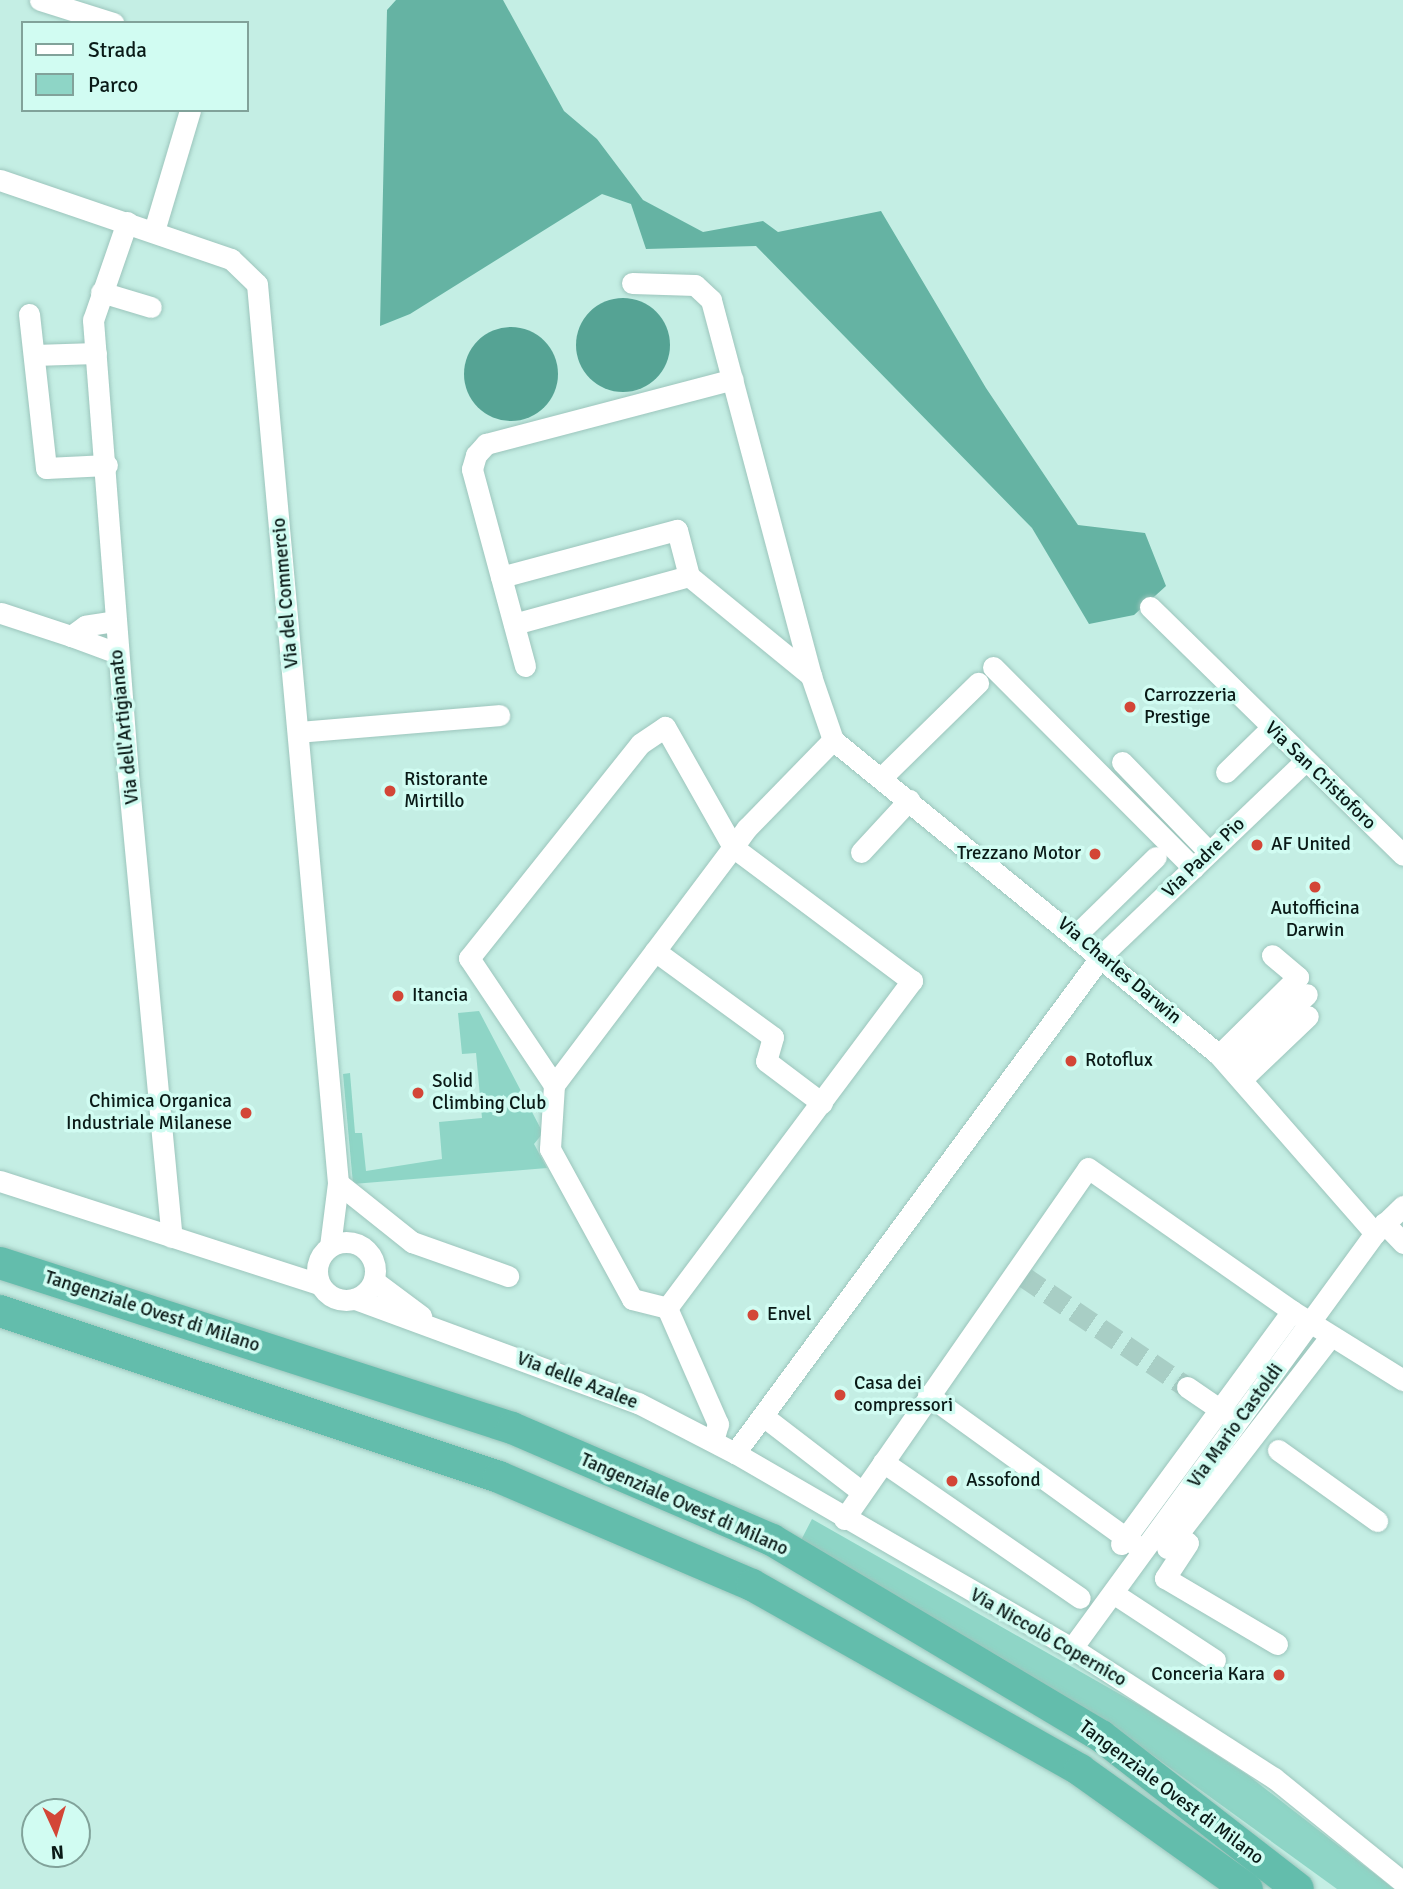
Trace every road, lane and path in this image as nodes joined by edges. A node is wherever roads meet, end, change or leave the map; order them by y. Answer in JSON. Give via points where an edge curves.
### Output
{"nodes":[{"id":1,"x":40,"y":0,"type":"edge"},
{"id":2,"x":107,"y":21,"type":"edge"},
{"id":3,"x":189,"y":112,"type":"edge"},
{"id":4,"x":0,"y":180,"type":"edge"},
{"id":5,"x":127,"y":222,"type":"junction"},
{"id":6,"x":154,"y":231,"type":"junction"},
{"id":7,"x":632,"y":283,"type":"dead end"},
{"id":8,"x":101,"y":292,"type":"junction"},
{"id":9,"x":151,"y":307,"type":"dead end"},
{"id":10,"x":29,"y":314,"type":"dead end"},
{"id":11,"x":96,"y":353,"type":"junction"},
{"id":12,"x":34,"y":355,"type":"junction"},
{"id":13,"x":733,"y":379,"type":"junction"},
{"id":14,"x":107,"y":465,"type":"junction"},
{"id":15,"x":689,"y":576,"type":"junction"},
{"id":16,"x":502,"y":578,"type":"junction"},
{"id":17,"x":1150,"y":607,"type":"dead end"},
{"id":18,"x":1,"y":613,"type":"edge"},
{"id":19,"x":115,"y":621,"type":"junction"},
{"id":20,"x":514,"y":624,"type":"junction"},
{"id":21,"x":71,"y":636,"type":"junction"},
{"id":22,"x":117,"y":653,"type":"junction"},
{"id":23,"x":525,"y":666,"type":"dead end"},
{"id":24,"x":811,"y":676,"type":"junction"},
{"id":25,"x":499,"y":715,"type":"dead end"},
{"id":26,"x":1270,"y":729,"type":"junction"},
{"id":27,"x":298,"y":732,"type":"junction"},
{"id":28,"x":833,"y":740,"type":"junction"},
{"id":29,"x":1306,"y":761,"type":"junction"},
{"id":30,"x":1122,"y":762,"type":"dead end"},
{"id":31,"x":1226,"y":772,"type":"dead end"},
{"id":32,"x":881,"y":778,"type":"junction"},
{"id":33,"x":909,"y":800,"type":"junction"},
{"id":34,"x":733,"y":847,"type":"junction"},
{"id":35,"x":861,"y":852,"type":"dead end"},
{"id":36,"x":1209,"y":852,"type":"junction"},
{"id":37,"x":1403,"y":855,"type":"edge"},
{"id":38,"x":1156,"y":857,"type":"dead end"},
{"id":39,"x":1193,"y":868,"type":"junction"},
{"id":40,"x":1077,"y":934,"type":"junction"},
{"id":41,"x":655,"y":951,"type":"junction"},
{"id":42,"x":1102,"y":955,"type":"junction"},
{"id":43,"x":1272,"y":955,"type":"dead end"},
{"id":44,"x":1306,"y":1010,"type":"dead end"},
{"id":45,"x":1231,"y":1067,"type":"junction"},
{"id":46,"x":554,"y":1085,"type":"junction"},
{"id":47,"x":822,"y":1103,"type":"junction"},
{"id":48,"x":0,"y":1181,"type":"edge"},
{"id":49,"x":338,"y":1183,"type":"junction"},
{"id":50,"x":1403,"y":1206,"type":"edge"},
{"id":51,"x":1380,"y":1228,"type":"junction"},
{"id":52,"x":172,"y":1237,"type":"junction"},
{"id":53,"x":1403,"y":1243,"type":"edge"},
{"id":54,"x":330,"y":1246,"type":"junction"},
{"id":55,"x":367,"y":1250,"type":"junction"},
{"id":56,"x":0,"y":1263,"type":"edge"},
{"id":57,"x":318,"y":1275,"type":"junction"},
{"id":58,"x":508,"y":1276,"type":"dead end"},
{"id":59,"x":374,"y":1280,"type":"junction"},
{"id":60,"x":355,"y":1299,"type":"junction"},
{"id":61,"x":667,"y":1308,"type":"junction"},
{"id":62,"x":0,"y":1311,"type":"edge"},
{"id":63,"x":1292,"y":1311,"type":"junction"},
{"id":64,"x":1310,"y":1323,"type":"junction"},
{"id":65,"x":437,"y":1328,"type":"junction"},
{"id":66,"x":1331,"y":1336,"type":"junction"},
{"id":67,"x":1403,"y":1380,"type":"edge"},
{"id":68,"x":1187,"y":1387,"type":"tunnel mouth"},
{"id":69,"x":928,"y":1395,"type":"junction"},
{"id":70,"x":1220,"y":1409,"type":"junction"},
{"id":71,"x":763,"y":1416,"type":"junction"},
{"id":72,"x":1259,"y":1435,"type":"junction"},
{"id":73,"x":713,"y":1441,"type":"junction"},
{"id":74,"x":736,"y":1453,"type":"junction"},
{"id":75,"x":883,"y":1462,"type":"junction"},
{"id":76,"x":862,"y":1492,"type":"junction"},
{"id":77,"x":844,"y":1519,"type":"junction"},
{"id":78,"x":1377,"y":1521,"type":"dead end"},
{"id":79,"x":1124,"y":1541,"type":"junction"},
{"id":80,"x":1144,"y":1552,"type":"junction"},
{"id":81,"x":1113,"y":1593,"type":"junction"},
{"id":82,"x":1080,"y":1598,"type":"dead end"},
{"id":83,"x":1278,"y":1644,"type":"dead end"},
{"id":84,"x":1072,"y":1648,"type":"junction"},
{"id":85,"x":1215,"y":1660,"type":"dead end"},
{"id":86,"x":1403,"y":1881,"type":"edge"},
{"id":87,"x":1247,"y":1889,"type":"edge"},
{"id":88,"x":1298,"y":1889,"type":"edge"}],
"edges":[{"from":1,"to":2,"type":"street"},
{"from":3,"to":6,"type":"street"},
{"from":4,"to":5,"type":"street","name":"Via del Commercio"},
{"from":5,"to":6,"type":"street","name":"Via del Commercio"},
{"from":5,"to":8,"type":"street","name":"Via dell'Artigianato"},
{"from":6,"to":27,"type":"street","name":"Via del Commercio","via":[[231,259],[257,284]]},
{"from":7,"to":13,"type":"street","via":[[695,285],[708,294]]},
{"from":8,"to":9,"type":"street"},
{"from":8,"to":11,"type":"street","name":"Via dell'Artigianato","via":[[94,311]]},
{"from":10,"to":12,"type":"street"},
{"from":11,"to":12,"type":"street"},
{"from":11,"to":14,"type":"street","name":"Via dell'Artigianato"},
{"from":12,"to":14,"type":"street","via":[[46,468]]},
{"from":13,"to":16,"type":"street","via":[[481,449],[472,469]]},
{"from":13,"to":24,"type":"street"},
{"from":14,"to":19,"type":"street","name":"Via dell'Artigianato"},
{"from":15,"to":16,"type":"street","via":[[677,530]]},
{"from":15,"to":20,"type":"street"},
{"from":15,"to":24,"type":"street"},
{"from":16,"to":20,"type":"street"},
{"from":17,"to":26,"type":"street","name":"Via San Cristoforo"},
{"from":18,"to":21,"type":"street"},
{"from":19,"to":21,"type":"street","via":[[85,626]]},
{"from":19,"to":22,"type":"street","name":"Via dell'Artigianato"},
{"from":20,"to":23,"type":"street"},
{"from":21,"to":22,"type":"street"},
{"from":22,"to":52,"type":"street","name":"Via dell'Artigianato"},
{"from":24,"to":28,"type":"street"},
{"from":25,"to":27,"type":"street"},
{"from":26,"to":29,"type":"street","name":"Via San Cristoforo"},
{"from":26,"to":31,"type":"street"},
{"from":27,"to":49,"type":"street","name":"Via del Commercio"},
{"from":28,"to":32,"type":"street","name":"Via Charles Darwin"},
{"from":28,"to":34,"type":"street"},
{"from":29,"to":36,"type":"street","name":"Via Padre Pio"},
{"from":29,"to":37,"type":"street","name":"Via San Cristoforo"},
{"from":30,"to":36,"type":"street"},
{"from":32,"to":33,"type":"street","name":"Via Charles Darwin"},
{"from":32,"to":39,"type":"street","via":[[986,675]]},
{"from":33,"to":35,"type":"street"},
{"from":33,"to":40,"type":"street","name":"Via Charles Darwin"},
{"from":34,"to":41,"type":"street"},
{"from":34,"to":46,"type":"street","via":[[665,727],[640,744],[469,958]]},
{"from":34,"to":47,"type":"street","via":[[912,981]]},
{"from":36,"to":39,"type":"street","name":"Via Padre Pio"},
{"from":38,"to":40,"type":"street"},
{"from":39,"to":42,"type":"street","name":"Via Padre Pio"},
{"from":40,"to":42,"type":"street","name":"Via Charles Darwin"},
{"from":41,"to":46,"type":"street"},
{"from":41,"to":47,"type":"street","via":[[773,1037],[766,1060]]},
{"from":42,"to":45,"type":"street","name":"Via Charles Darwin"},
{"from":42,"to":71,"type":"street","name":"Via Padre Pio"},
{"from":43,"to":45,"type":"street","via":[[1298,977]]},
{"from":44,"to":45,"type":"street"},
{"from":45,"to":51,"type":"street","name":"Via Charles Darwin"},
{"from":46,"to":61,"type":"street","via":[[550,1149],[555,1159],[632,1299]]},
{"from":47,"to":61,"type":"street"},
{"from":48,"to":52,"type":"street"},
{"from":49,"to":54,"type":"street","name":"Via del Commercio"},
{"from":49,"to":55,"type":"street","name":"Via del Commercio"},
{"from":49,"to":58,"type":"street","via":[[412,1242]]},
{"from":50,"to":51,"type":"street","name":"Via Mario Castoldi"},
{"from":51,"to":53,"type":"street","name":"Via Charles Darwin"},
{"from":51,"to":64,"type":"street","name":"Via Mario Castoldi"},
{"from":52,"to":57,"type":"street","via":[[249,1262]]},
{"from":54,"to":55,"type":"street","via":[[349,1242]]},
{"from":54,"to":57,"type":"street"},
{"from":55,"to":59,"type":"street","via":[[375,1264]]},
{"from":56,"to":88,"type":"highway","name":"Tangenziale Ovest di Milano","via":[[512,1428],[772,1541],[1101,1735]]},
{"from":57,"to":60,"type":"street","via":[[337,1299]]},
{"from":59,"to":60,"type":"street"},
{"from":59,"to":65,"type":"street","name":"Via delle Azalee"},
{"from":60,"to":65,"type":"street","name":"Via delle Azalee"},
{"from":61,"to":73,"type":"street","via":[[718,1424]]},
{"from":62,"to":87,"type":"highway","name":"Tangenziale Ovest di Milano","via":[[499,1477],[752,1585],[1080,1770]]},
{"from":63,"to":64,"type":"street"},
{"from":63,"to":69,"type":"street","via":[[1088,1168],[1019,1274]]},
{"from":63,"to":70,"type":"street"},
{"from":64,"to":66,"type":"street"},
{"from":64,"to":72,"type":"street","name":"Via Mario Castoldi"},
{"from":65,"to":73,"type":"street","name":"Via delle Azalee","via":[[638,1403]]},
{"from":66,"to":67,"type":"street"},
{"from":66,"to":72,"type":"street"},
{"from":68,"to":70,"type":"street"},
{"from":69,"to":75,"type":"street"},
{"from":69,"to":79,"type":"street"},
{"from":70,"to":72,"type":"street"},
{"from":70,"to":79,"type":"street"},
{"from":71,"to":74,"type":"street","name":"Via Padre Pio"},
{"from":71,"to":76,"type":"street"},
{"from":72,"to":78,"type":"street"},
{"from":72,"to":80,"type":"street","name":"Via Mario Castoldi"},
{"from":72,"to":83,"type":"street","via":[[1172,1541],[1188,1543],[1165,1577]]},
{"from":73,"to":74,"type":"street","name":"Via Niccolò Copernico"},
{"from":74,"to":77,"type":"street","name":"Via Niccolò Copernico"},
{"from":75,"to":76,"type":"street"},
{"from":75,"to":82,"type":"street"},
{"from":76,"to":77,"type":"street"},
{"from":77,"to":84,"type":"street","name":"Via Niccolò Copernico"},
{"from":79,"to":80,"type":"street"},
{"from":80,"to":81,"type":"street","name":"Via Mario Castoldi"},
{"from":81,"to":84,"type":"street","name":"Via Mario Castoldi"},
{"from":81,"to":85,"type":"street"},
{"from":84,"to":86,"type":"street","name":"Via Niccolò Copernico","via":[[1275,1778]]}]}
